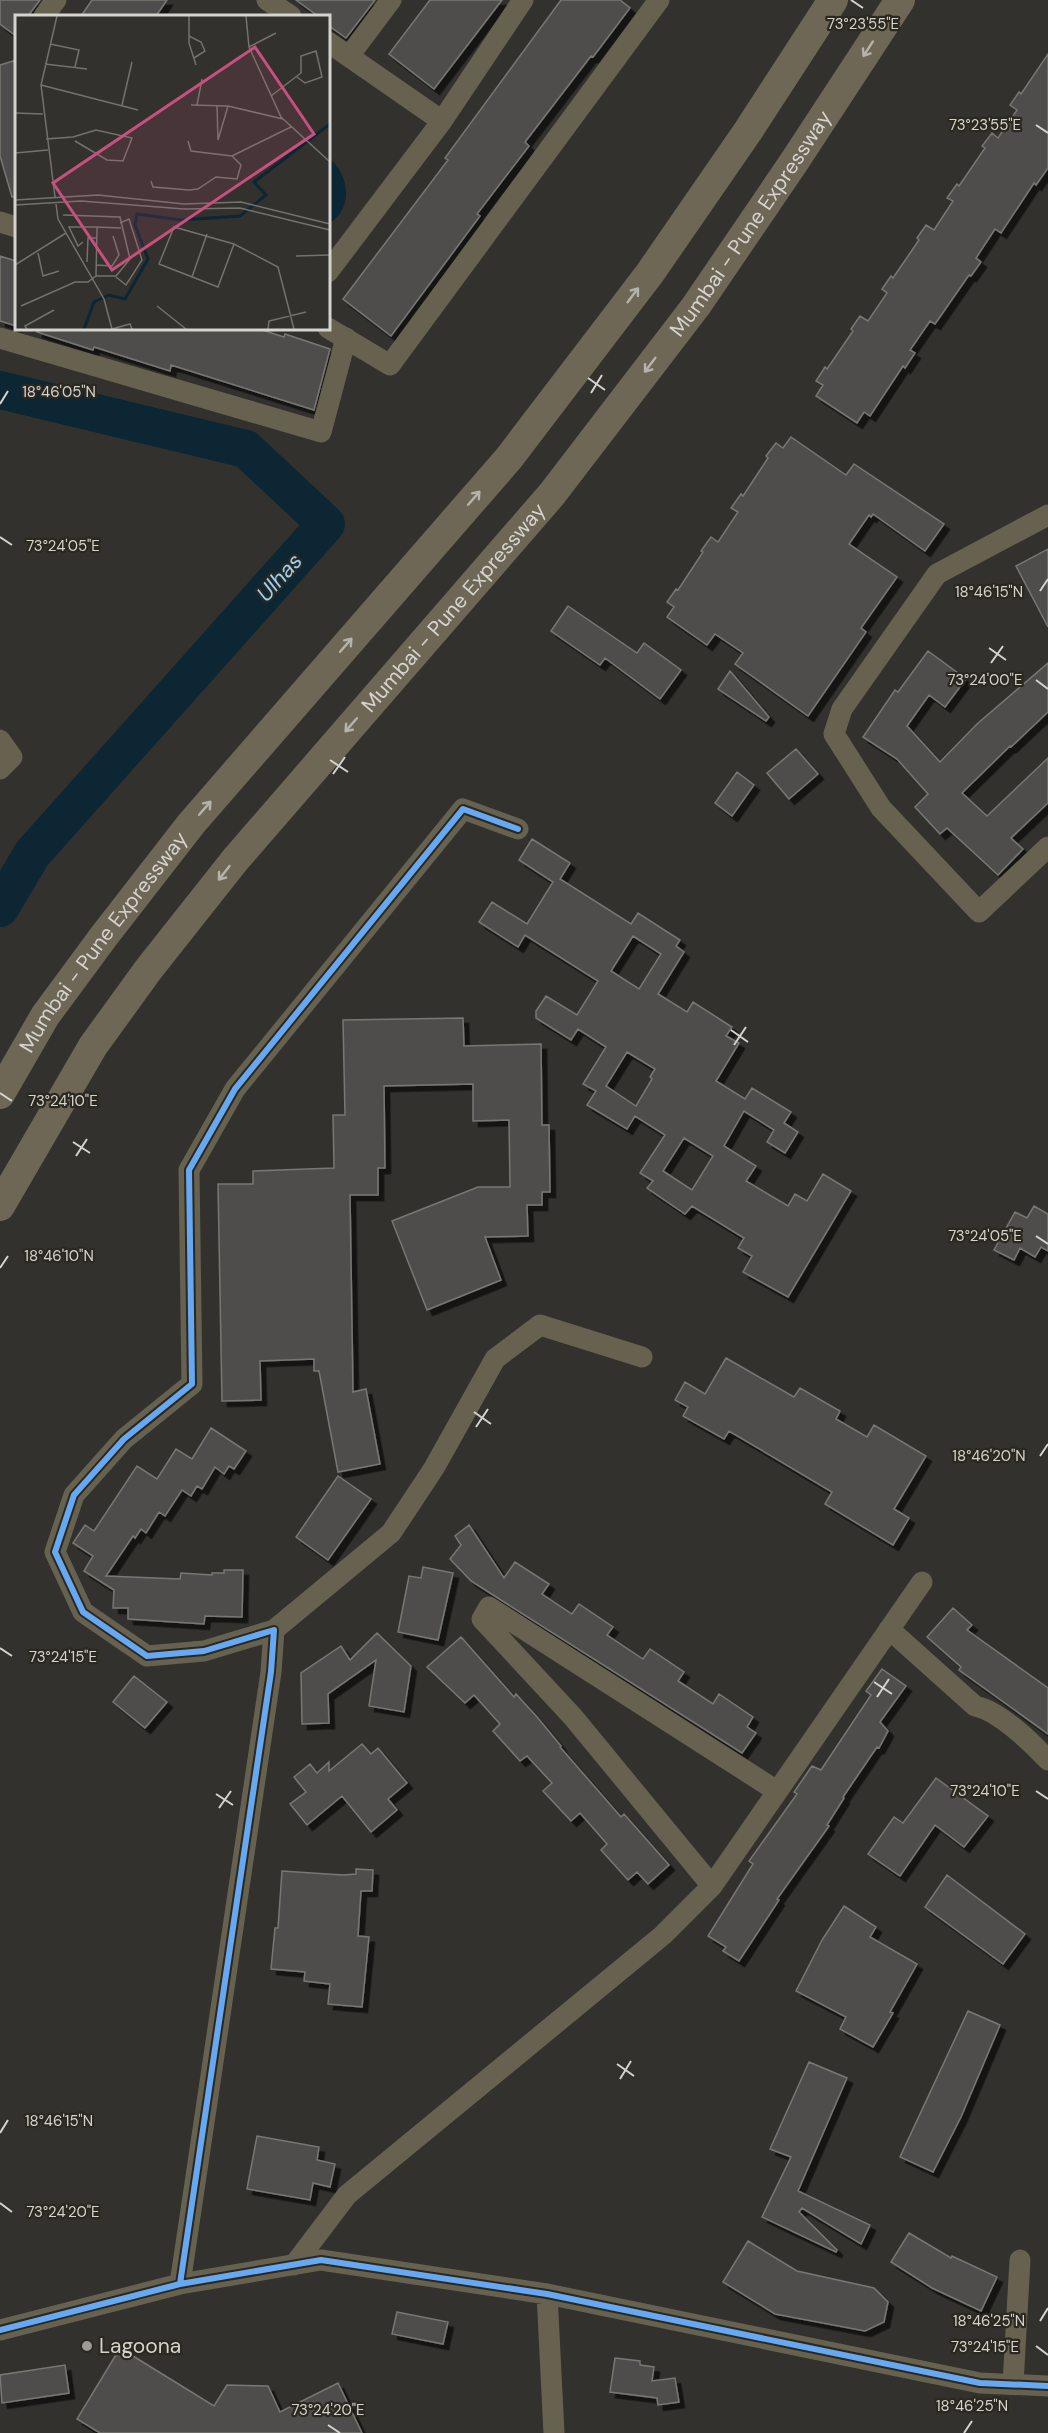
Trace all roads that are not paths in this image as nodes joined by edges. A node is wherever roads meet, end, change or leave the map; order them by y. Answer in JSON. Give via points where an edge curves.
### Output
{"nodes":[{"id":1,"x":56,"y":0,"type":"edge"},
{"id":2,"x":267,"y":0,"type":"edge"},
{"id":3,"x":391,"y":0,"type":"edge"},
{"id":4,"x":523,"y":0,"type":"edge"},
{"id":5,"x":833,"y":0,"type":"edge"},
{"id":6,"x":900,"y":0,"type":"edge"},
{"id":7,"x":656,"y":1,"type":"edge"},
{"id":8,"x":45,"y":15,"type":"edge"},
{"id":9,"x":290,"y":15,"type":"edge"},
{"id":10,"x":330,"y":43,"type":"edge"},
{"id":11,"x":349,"y":56,"type":"junction"},
{"id":12,"x":442,"y":120,"type":"junction"},
{"id":13,"x":0,"y":222,"type":"edge"},
{"id":14,"x":15,"y":227,"type":"edge"},
{"id":15,"x":330,"y":269,"type":"edge"},
{"id":16,"x":337,"y":333,"type":"edge"},
{"id":17,"x":0,"y":338,"type":"edge"},
{"id":18,"x":1048,"y":515,"type":"edge"},
{"id":19,"x":0,"y":740,"type":"edge"},
{"id":20,"x":0,"y":769,"type":"edge"},
{"id":21,"x":518,"y":829,"type":"dead end"},
{"id":22,"x":1048,"y":847,"type":"edge"},
{"id":23,"x":0,"y":1094,"type":"edge"},
{"id":24,"x":0,"y":1206,"type":"edge"},
{"id":25,"x":642,"y":1357,"type":"dead end"},
{"id":26,"x":922,"y":1582,"type":"dead end"},
{"id":27,"x":889,"y":1629,"type":"junction"},
{"id":28,"x":274,"y":1630,"type":"junction"},
{"id":29,"x":1048,"y":1760,"type":"edge"},
{"id":30,"x":777,"y":1791,"type":"junction"},
{"id":31,"x":712,"y":1886,"type":"junction"},
{"id":32,"x":1020,"y":2260,"type":"dead end"},
{"id":33,"x":294,"y":2265,"type":"junction"},
{"id":34,"x":180,"y":2284,"type":"junction"},
{"id":35,"x":547,"y":2294,"type":"junction"},
{"id":36,"x":0,"y":2330,"type":"edge"},
{"id":37,"x":1012,"y":2384,"type":"junction"},
{"id":38,"x":1048,"y":2386,"type":"edge"},
{"id":39,"x":554,"y":2433,"type":"edge"}],
"edges":[{"from":1,"to":8,"type":"street"},
{"from":2,"to":9,"type":"street"},
{"from":3,"to":11,"type":"street"},
{"from":4,"to":12,"type":"street"},
{"from":23,"to":5,"type":"highway","name":"Mumbai - Pune Expressway","one_way":true,"via":[[45,1016],[191,824],[509,458],[650,273]]},
{"from":6,"to":24,"type":"highway","name":"Mumbai - Pune Expressway","one_way":true,"via":[[696,306],[552,494],[235,860],[148,970],[93,1046]]},
{"from":7,"to":16,"type":"street","via":[[390,365]]},
{"from":10,"to":11,"type":"street"},
{"from":11,"to":12,"type":"street"},
{"from":12,"to":15,"type":"street"},
{"from":13,"to":14,"type":"street"},
{"from":16,"to":17,"type":"street","via":[[321,432]]},
{"from":18,"to":22,"type":"street","via":[[937,574],[842,709],[834,734],[881,808],[979,912]]},
{"from":19,"to":20,"type":"street","via":[[12,757]]},
{"from":21,"to":28,"type":"street","via":[[463,809],[235,1089],[189,1170],[192,1384],[124,1438],[74,1495],[56,1552],[83,1612],[147,1656],[204,1651]]},
{"from":25,"to":28,"type":"street","via":[[540,1325],[495,1359],[434,1468],[391,1533]]},
{"from":26,"to":27,"type":"street"},
{"from":27,"to":29,"type":"street","via":[[975,1706],[988,1709]]},
{"from":27,"to":30,"type":"street"},
{"from":28,"to":34,"type":"street","via":[[271,1672]]},
{"from":30,"to":31,"type":"street"},
{"from":30,"to":31,"type":"street","via":[[489,1607],[482,1619],[573,1718]]},
{"from":31,"to":33,"type":"street","via":[[663,1935],[347,2195]]},
{"from":32,"to":37,"type":"street"},
{"from":33,"to":34,"type":"street"},
{"from":33,"to":35,"type":"street","via":[[321,2260]]},
{"from":34,"to":36,"type":"street"},
{"from":35,"to":37,"type":"street","via":[[980,2383]]},
{"from":35,"to":39,"type":"street"},
{"from":37,"to":38,"type":"street"}]}
